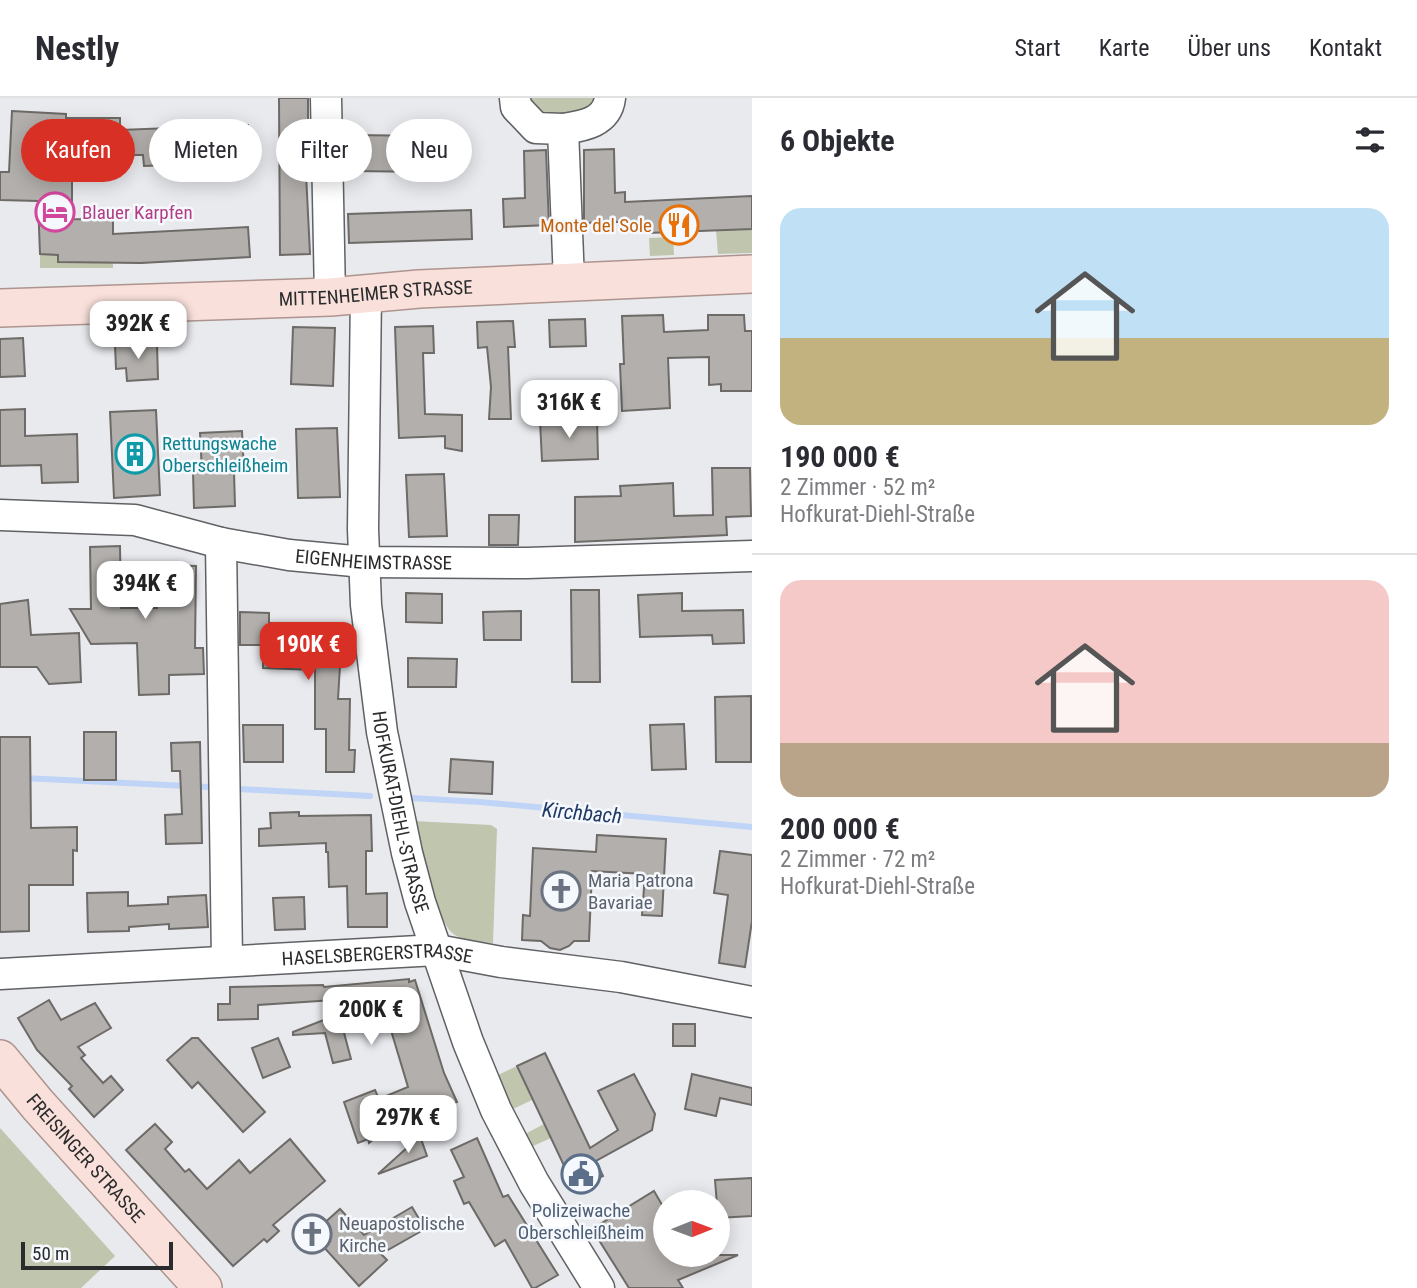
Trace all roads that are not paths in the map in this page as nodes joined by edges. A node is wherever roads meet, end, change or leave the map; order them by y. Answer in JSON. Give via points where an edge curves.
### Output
{"nodes":[{"id":1,"x":326,"y":98,"type":"edge"},
{"id":2,"x":515,"y":98,"type":"edge"},
{"id":3,"x":610,"y":98,"type":"edge"},
{"id":4,"x":563,"y":129,"type":"junction"},
{"id":5,"x":752,"y":274,"type":"edge"},
{"id":6,"x":569,"y":282,"type":"junction"},
{"id":7,"x":366,"y":293,"type":"junction"},
{"id":8,"x":330,"y":296,"type":"junction"},
{"id":9,"x":0,"y":308,"type":"edge"},
{"id":10,"x":0,"y":515,"type":"edge"},
{"id":11,"x":221,"y":543,"type":"junction"},
{"id":12,"x":752,"y":556,"type":"edge"},
{"id":13,"x":364,"y":562,"type":"junction"},
{"id":14,"x":437,"y":950,"type":"junction"},
{"id":15,"x":228,"y":960,"type":"junction"},
{"id":16,"x":0,"y":974,"type":"edge"},
{"id":17,"x":752,"y":1002,"type":"edge"},
{"id":18,"x":0,"y":1059,"type":"edge"},
{"id":19,"x":203,"y":1288,"type":"edge"},
{"id":20,"x":599,"y":1288,"type":"edge"}],
"edges":[{"from":1,"to":8,"type":"street"},
{"from":2,"to":4,"type":"street","via":[[516,107],[536,128]]},
{"from":3,"to":4,"type":"street","via":[[599,119]]},
{"from":4,"to":6,"type":"street"},
{"from":5,"to":6,"type":"main road","name":"MITTENHEIMER STRASSE"},
{"from":6,"to":7,"type":"main road","name":"MITTENHEIMER STRASSE"},
{"from":7,"to":8,"type":"main road","name":"MITTENHEIMER STRASSE"},
{"from":7,"to":13,"type":"street","name":"HOFKURAT-DIEHL-STRASSE"},
{"from":8,"to":9,"type":"main road","name":"MITTENHEIMER STRASSE"},
{"from":10,"to":11,"type":"street","name":"EIGENHEIMSTRASSE","via":[[135,520]]},
{"from":11,"to":13,"type":"street","name":"EIGENHEIMSTRASSE"},
{"from":11,"to":15,"type":"street"},
{"from":12,"to":13,"type":"street","name":"EIGENHEIMSTRASSE","via":[[527,563]]},
{"from":13,"to":14,"type":"street","name":"HOFKURAT-DIEHL-STRASSE","via":[[390,775],[407,853]]},
{"from":14,"to":15,"type":"street","name":"HASELSBERGERSTRASSE"},
{"from":14,"to":17,"type":"street","name":"HASELSBERGERSTRASSE","via":[[621,976]]},
{"from":14,"to":20,"type":"street","name":"HOFKURAT-DIEHL-STRASSE","via":[[496,1110],[534,1183]]},
{"from":15,"to":16,"type":"street","name":"HASELSBERGERSTRASSE"},
{"from":18,"to":19,"type":"main road","name":"FREISINGER STRASSE"}]}
